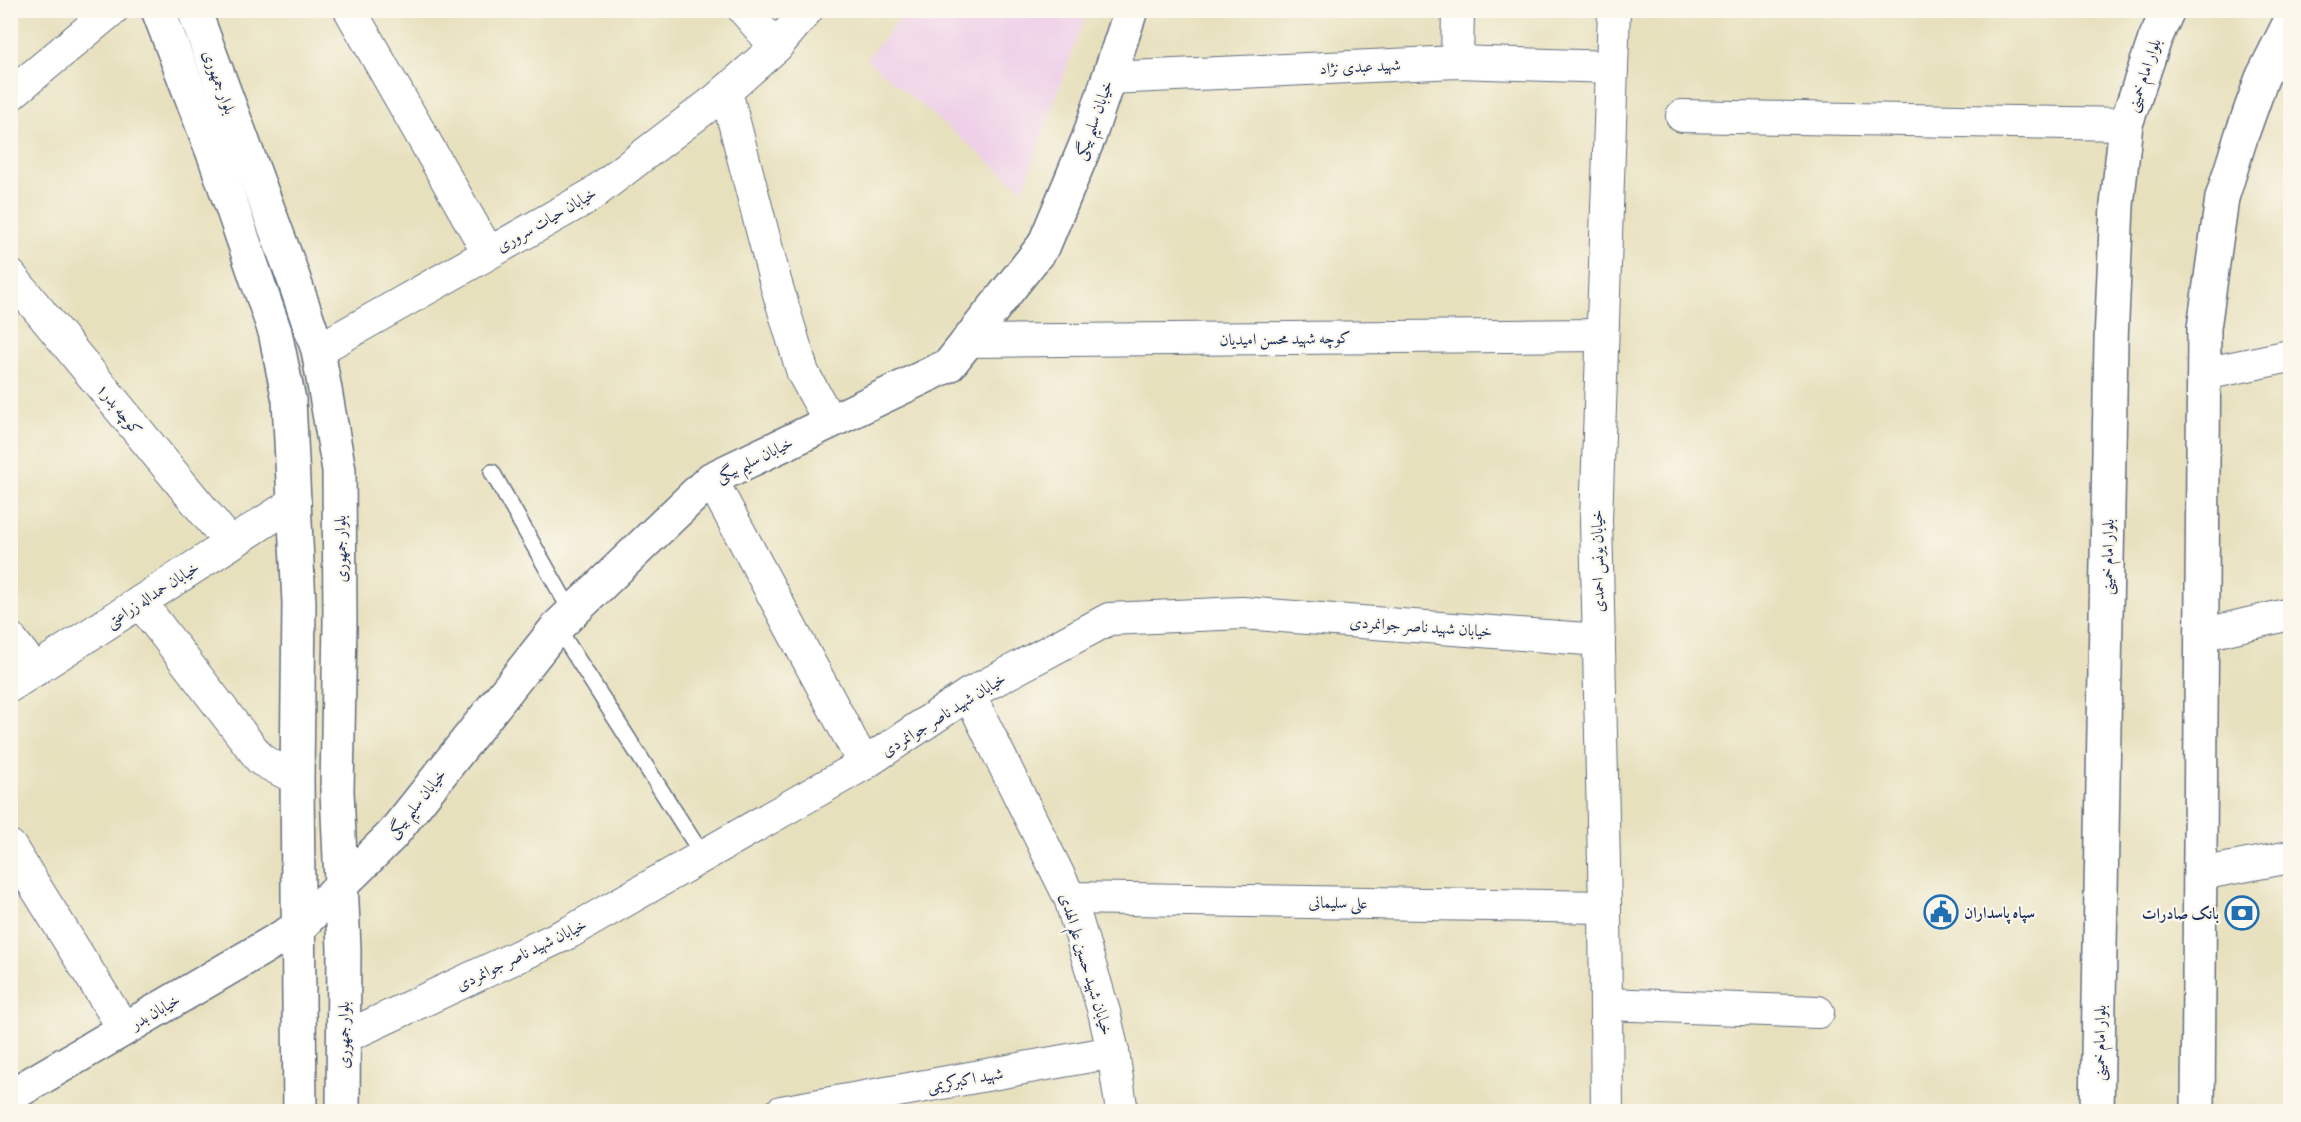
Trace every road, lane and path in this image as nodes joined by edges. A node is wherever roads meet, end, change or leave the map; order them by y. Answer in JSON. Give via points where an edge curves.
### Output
{"nodes":[{"id":1,"x":112,"y":10,"type":"edge"},
{"id":2,"x":158,"y":10,"type":"edge"},
{"id":3,"x":194,"y":10,"type":"edge"},
{"id":4,"x":350,"y":10,"type":"edge"},
{"id":5,"x":744,"y":10,"type":"edge"},
{"id":6,"x":807,"y":10,"type":"edge"},
{"id":7,"x":1131,"y":10,"type":"edge"},
{"id":8,"x":1458,"y":10,"type":"edge"},
{"id":9,"x":1614,"y":10,"type":"edge"},
{"id":10,"x":2141,"y":10,"type":"edge"},
{"id":11,"x":2290,"y":22,"type":"edge"},
{"id":12,"x":2161,"y":25,"type":"edge"},
{"id":13,"x":776,"y":47,"type":"junction"},
{"id":14,"x":1457,"y":62,"type":"junction"},
{"id":15,"x":1612,"y":67,"type":"junction"},
{"id":16,"x":1109,"y":78,"type":"junction"},
{"id":17,"x":726,"y":91,"type":"junction"},
{"id":18,"x":10,"y":95,"type":"edge"},
{"id":19,"x":1682,"y":116,"type":"dead end"},
{"id":20,"x":2126,"y":124,"type":"junction"},
{"id":21,"x":488,"y":252,"type":"junction"},
{"id":22,"x":10,"y":275,"type":"edge"},
{"id":23,"x":1602,"y":335,"type":"junction"},
{"id":24,"x":967,"y":341,"type":"junction"},
{"id":25,"x":318,"y":350,"type":"junction"},
{"id":26,"x":2290,"y":356,"type":"edge"},
{"id":27,"x":2204,"y":374,"type":"junction"},
{"id":28,"x":830,"y":422,"type":"junction"},
{"id":29,"x":492,"y":472,"type":"dead end"},
{"id":30,"x":711,"y":479,"type":"junction"},
{"id":31,"x":295,"y":502,"type":"junction"},
{"id":32,"x":230,"y":543,"type":"junction"},
{"id":33,"x":140,"y":602,"type":"junction"},
{"id":34,"x":2290,"y":614,"type":"edge"},
{"id":35,"x":564,"y":620,"type":"junction"},
{"id":36,"x":2201,"y":635,"type":"junction"},
{"id":37,"x":10,"y":638,"type":"edge"},
{"id":38,"x":1599,"y":640,"type":"junction"},
{"id":39,"x":23,"y":678,"type":"edge"},
{"id":40,"x":969,"y":694,"type":"junction"},
{"id":41,"x":864,"y":764,"type":"junction"},
{"id":42,"x":297,"y":779,"type":"junction"},
{"id":43,"x":10,"y":846,"type":"edge"},
{"id":44,"x":703,"y":856,"type":"junction"},
{"id":45,"x":2290,"y":857,"type":"edge"},
{"id":46,"x":2200,"y":874,"type":"junction"},
{"id":47,"x":341,"y":884,"type":"junction"},
{"id":48,"x":1070,"y":898,"type":"junction"},
{"id":49,"x":1605,"y":907,"type":"junction"},
{"id":50,"x":299,"y":927,"type":"junction"},
{"id":51,"x":1606,"y":1004,"type":"junction"},
{"id":52,"x":1818,"y":1012,"type":"dead end"},
{"id":53,"x":124,"y":1029,"type":"junction"},
{"id":54,"x":343,"y":1038,"type":"junction"},
{"id":55,"x":1113,"y":1052,"type":"junction"},
{"id":56,"x":10,"y":1096,"type":"edge"},
{"id":57,"x":300,"y":1112,"type":"edge"},
{"id":58,"x":343,"y":1112,"type":"edge"},
{"id":59,"x":781,"y":1112,"type":"edge"},
{"id":60,"x":1122,"y":1112,"type":"edge"},
{"id":61,"x":1607,"y":1112,"type":"edge"},
{"id":62,"x":2097,"y":1112,"type":"edge"},
{"id":63,"x":2198,"y":1112,"type":"edge"}],
"edges":[{"from":1,"to":18,"type":"street"},
{"from":2,"to":31,"type":"street","name":"بلوار جمهوری","via":[[215,158],[275,332],[289,400]]},
{"from":3,"to":25,"type":"street","name":"بلوار جمهوری"},
{"from":4,"to":21,"type":"street"},
{"from":5,"to":13,"type":"street"},
{"from":6,"to":13,"type":"street","name":"خیابان حیات سروری"},
{"from":7,"to":16,"type":"street","name":"خیابان سلیم بیگی"},
{"from":8,"to":14,"type":"street"},
{"from":9,"to":15,"type":"street","name":"خیابان یونس احمدی"},
{"from":10,"to":12,"type":"street"},
{"from":11,"to":27,"type":"street","via":[[2262,78],[2222,198],[2204,328]]},
{"from":12,"to":20,"type":"street","name":"بلوار امام خمینی"},
{"from":13,"to":17,"type":"street","name":"خیابان حیات سروری"},
{"from":14,"to":15,"type":"street","name":"شهید عبدی نژاد"},
{"from":14,"to":16,"type":"street","name":"شهید عبدی نژاد"},
{"from":15,"to":23,"type":"street","name":"خیابان یونس احمدی"},
{"from":16,"to":24,"type":"street","name":"خیابان سلیم بیگی","via":[[1044,245]]},
{"from":17,"to":21,"type":"street","name":"خیابان حیات سروری","via":[[590,196]]},
{"from":17,"to":28,"type":"street","via":[[803,373]]},
{"from":19,"to":20,"type":"street"},
{"from":20,"to":62,"type":"street","name":"بلوار امام خمینی","via":[[2117,205],[2111,341]]},
{"from":21,"to":25,"type":"street","name":"خیابان حیات سروری"},
{"from":22,"to":32,"type":"street","name":"کوچه بدر۱"},
{"from":23,"to":24,"type":"street","name":"کوچه شهید محسن امیدیان"},
{"from":23,"to":38,"type":"street","name":"خیابان یونس احمدی","via":[[1596,520]]},
{"from":24,"to":28,"type":"street","name":"خیابان سلیم بیگی","via":[[949,364]]},
{"from":25,"to":47,"type":"street","name":"بلوار جمهوری","via":[[339,470],[337,791]]},
{"from":26,"to":27,"type":"street"},
{"from":27,"to":36,"type":"street"},
{"from":28,"to":30,"type":"street","name":"خیابان سلیم بیگی"},
{"from":29,"to":35,"type":"lane"},
{"from":30,"to":35,"type":"street","name":"خیابان سلیم بیگی"},
{"from":30,"to":41,"type":"street"},
{"from":31,"to":32,"type":"street","name":"خیابان حمداله زراعتی"},
{"from":31,"to":42,"type":"street","name":"بلوار جمهوری","via":[[299,603]]},
{"from":32,"to":33,"type":"street","name":"خیابان حمداله زراعتی"},
{"from":33,"to":39,"type":"street","name":"خیابان حمداله زراعتی"},
{"from":33,"to":42,"type":"street","via":[[261,760]]},
{"from":34,"to":36,"type":"street"},
{"from":35,"to":44,"type":"lane"},
{"from":35,"to":47,"type":"street","name":"خیابان سلیم بیگی","via":[[392,834]]},
{"from":36,"to":46,"type":"street"},
{"from":37,"to":39,"type":"street"},
{"from":38,"to":40,"type":"street","name":"خیابان شهید ناصر جوانمردی","via":[[1242,613],[1108,619]]},
{"from":38,"to":49,"type":"street","name":"خیابان یونس احمدی"},
{"from":40,"to":41,"type":"street","name":"خیابان شهید ناصر جوانمردی"},
{"from":40,"to":48,"type":"street","name":"خیابان شهید حسین علم الهدی"},
{"from":41,"to":44,"type":"street","name":"خیابان شهید ناصر جوانمردی"},
{"from":42,"to":50,"type":"street","name":"بلوار جمهوری"},
{"from":43,"to":53,"type":"street"},
{"from":44,"to":54,"type":"street","name":"خیابان شهید ناصر جوانمردی","via":[[570,932]]},
{"from":45,"to":46,"type":"street"},
{"from":46,"to":63,"type":"street"},
{"from":47,"to":50,"type":"street","name":"خیابان سلیم بیگی"},
{"from":47,"to":54,"type":"street","name":"بلوار جمهوری"},
{"from":48,"to":49,"type":"street","name":"علی سلیمانی"},
{"from":48,"to":55,"type":"street","name":"خیابان شهید حسین علم الهدی"},
{"from":49,"to":51,"type":"street","name":"خیابان یونس احمدی"},
{"from":50,"to":53,"type":"street","name":"خیابان بدر"},
{"from":50,"to":57,"type":"street","name":"بلوار جمهوری"},
{"from":51,"to":52,"type":"street"},
{"from":51,"to":61,"type":"street","name":"خیابان یونس احمدی"},
{"from":53,"to":56,"type":"street","name":"خیابان بدر"},
{"from":54,"to":58,"type":"street","name":"بلوار جمهوری"},
{"from":55,"to":59,"type":"street","name":"شهید اکبرکریمی"},
{"from":55,"to":60,"type":"street","name":"خیابان شهید حسین علم الهدی"}]}
